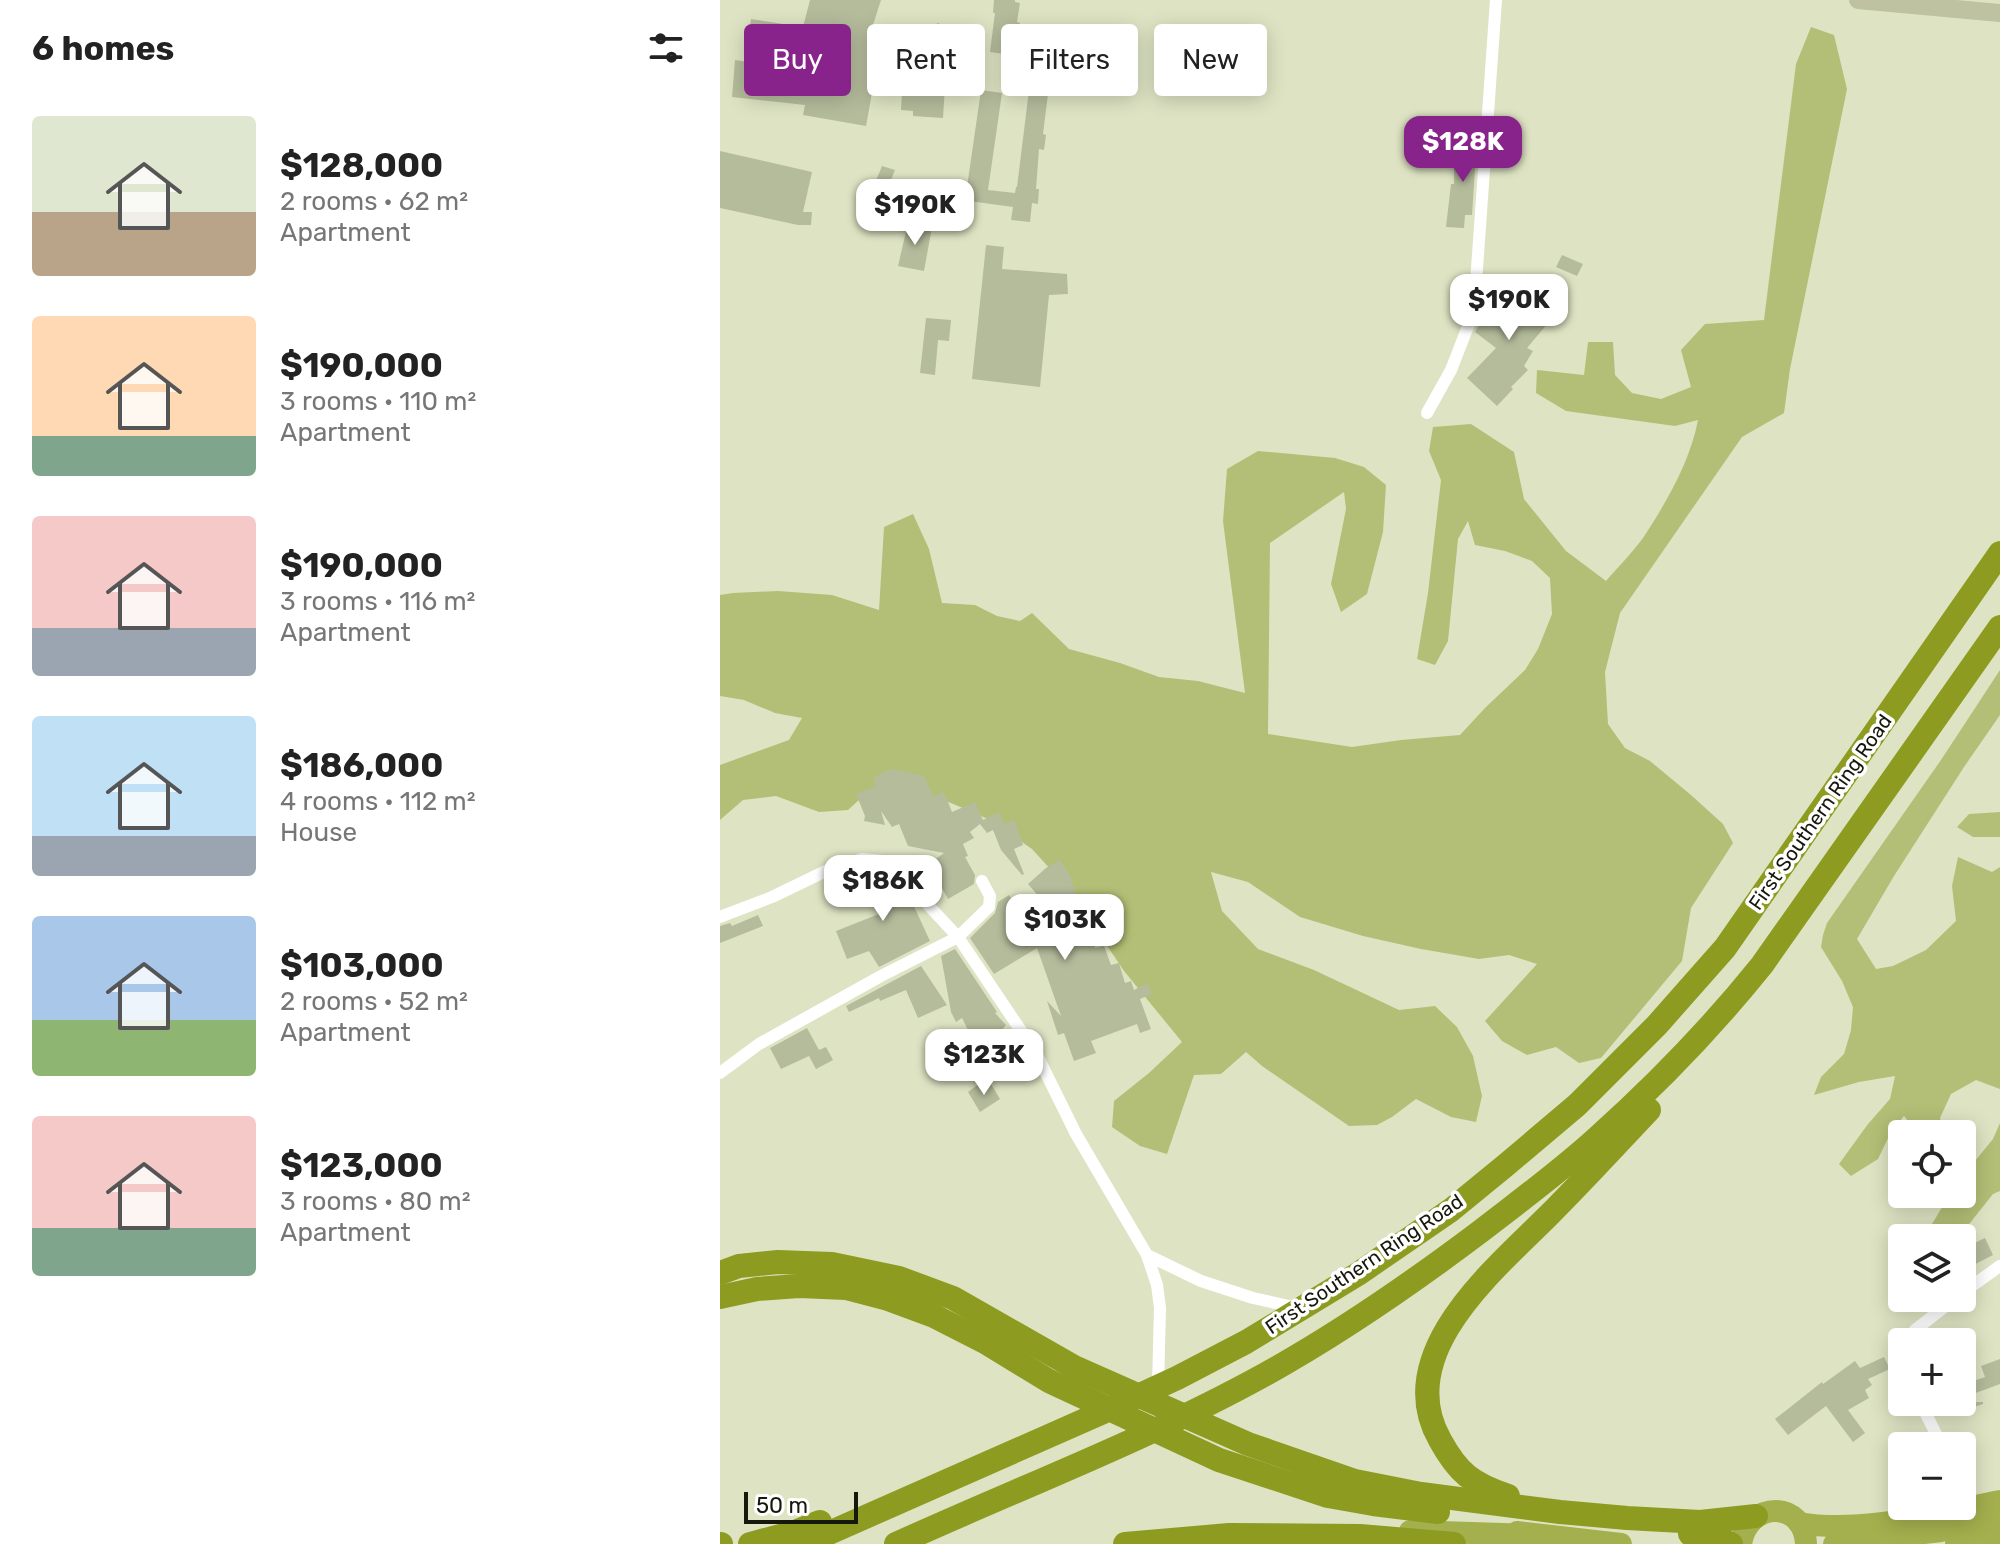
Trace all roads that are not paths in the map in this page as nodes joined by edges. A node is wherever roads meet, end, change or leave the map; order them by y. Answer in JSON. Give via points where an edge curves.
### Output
{"nodes":[{"id":1,"x":1496,"y":0,"type":"edge"},
{"id":2,"x":1858,"y":0,"type":"edge"},
{"id":3,"x":1976,"y":6,"type":"edge"},
{"id":4,"x":2000,"y":13,"type":"edge"},
{"id":5,"x":1427,"y":413,"type":"dead end"},
{"id":6,"x":2000,"y":553,"type":"edge"},
{"id":7,"x":2000,"y":627,"type":"edge"},
{"id":8,"x":982,"y":881,"type":"dead end"},
{"id":9,"x":720,"y":917,"type":"edge"},
{"id":10,"x":958,"y":937,"type":"junction"},
{"id":11,"x":1740,"y":993,"type":"junction"},
{"id":12,"x":720,"y":1073,"type":"edge"},
{"id":13,"x":1147,"y":1255,"type":"junction"},
{"id":14,"x":2000,"y":1266,"type":"edge"},
{"id":15,"x":720,"y":1273,"type":"edge"},
{"id":16,"x":1976,"y":1283,"type":"edge"},
{"id":17,"x":720,"y":1297,"type":"edge"},
{"id":18,"x":1302,"y":1308,"type":"junction"},
{"id":19,"x":1938,"y":1312,"type":"edge"},
{"id":20,"x":1918,"y":1328,"type":"edge"},
{"id":21,"x":1158,"y":1387,"type":"junction"},
{"id":22,"x":1047,"y":1437,"type":"junction"},
{"id":23,"x":1328,"y":1496,"type":"junction"},
{"id":24,"x":2000,"y":1501,"type":"edge"},
{"id":25,"x":1976,"y":1505,"type":"edge"},
{"id":26,"x":1560,"y":1512,"type":"junction"},
{"id":27,"x":1756,"y":1516,"type":"junction"},
{"id":28,"x":1888,"y":1520,"type":"edge"},
{"id":29,"x":2000,"y":1520,"type":"edge"},
{"id":30,"x":1803,"y":1533,"type":"edge"},
{"id":31,"x":1229,"y":1535,"type":"junction"},
{"id":32,"x":1531,"y":1535,"type":"junction"},
{"id":33,"x":2000,"y":1538,"type":"edge"},
{"id":34,"x":750,"y":1544,"type":"edge"},
{"id":35,"x":804,"y":1544,"type":"edge"},
{"id":36,"x":896,"y":1544,"type":"edge"},
{"id":37,"x":1125,"y":1544,"type":"edge"},
{"id":38,"x":1454,"y":1544,"type":"edge"},
{"id":39,"x":1621,"y":1544,"type":"edge"},
{"id":40,"x":1731,"y":1544,"type":"edge"},
{"id":41,"x":1741,"y":1544,"type":"edge"},
{"id":42,"x":1834,"y":1544,"type":"edge"},
{"id":43,"x":1956,"y":1544,"type":"edge"}],
"edges":[{"from":1,"to":5,"type":"street","via":[[1474,311]]},
{"from":2,"to":3,"type":"main road"},
{"from":3,"to":4,"type":"main road"},
{"from":6,"to":18,"type":"highway","name":"First Southern Ring Road","via":[[1725,948],[1657,1025],[1577,1105],[1451,1210]]},
{"from":7,"to":11,"type":"highway","name":"First Southern Ring Road"},
{"from":8,"to":10,"type":"street","via":[[989,907]]},
{"from":9,"to":10,"type":"street","via":[[862,859],[883,861]]},
{"from":10,"to":12,"type":"street","via":[[759,1044]]},
{"from":10,"to":13,"type":"street","via":[[1036,1053]]},
{"from":11,"to":26,"type":"highway","via":[[1659,1099],[1466,1300],[1433,1359],[1428,1406],[1448,1455],[1484,1488]]},
{"from":11,"to":36,"type":"highway","name":"First Southern Ring Road","via":[[1598,1137],[1449,1255],[1354,1320],[1265,1375],[1101,1456]]},
{"from":13,"to":18,"type":"street","via":[[1201,1281]]},
{"from":13,"to":21,"type":"street","via":[[1160,1308]]},
{"from":14,"to":16,"type":"street"},
{"from":15,"to":26,"type":"highway","via":[[778,1262],[832,1264],[899,1278],[953,1298],[1074,1367],[1248,1444],[1355,1481]]},
{"from":17,"to":23,"type":"highway","via":[[799,1286],[846,1288],[888,1299],[934,1316],[1049,1381],[1219,1460]]},
{"from":18,"to":21,"type":"highway","name":"First Southern Ring Road"},
{"from":19,"to":20,"type":"street"},
{"from":21,"to":22,"type":"highway","name":"First Southern Ring Road"},
{"from":22,"to":34,"type":"highway"},
{"from":22,"to":35,"type":"highway","name":"First Southern Ring Road"},
{"from":23,"to":32,"type":"highway","via":[[1379,1510]]},
{"from":23,"to":40,"type":"highway","via":[[1517,1521],[1712,1535]]},
{"from":24,"to":25,"type":"highway"},
{"from":26,"to":27,"type":"highway","via":[[1686,1522]]},
{"from":27,"to":30,"type":"highway","via":[[1784,1512]]},
{"from":27,"to":41,"type":"highway"},
{"from":28,"to":30,"type":"highway","via":[[1822,1526]]},
{"from":29,"to":42,"type":"highway"},
{"from":31,"to":32,"type":"highway"},
{"from":31,"to":37,"type":"highway"},
{"from":31,"to":38,"type":"highway","via":[[1360,1536]]},
{"from":32,"to":39,"type":"highway"},
{"from":33,"to":43,"type":"highway"}]}
